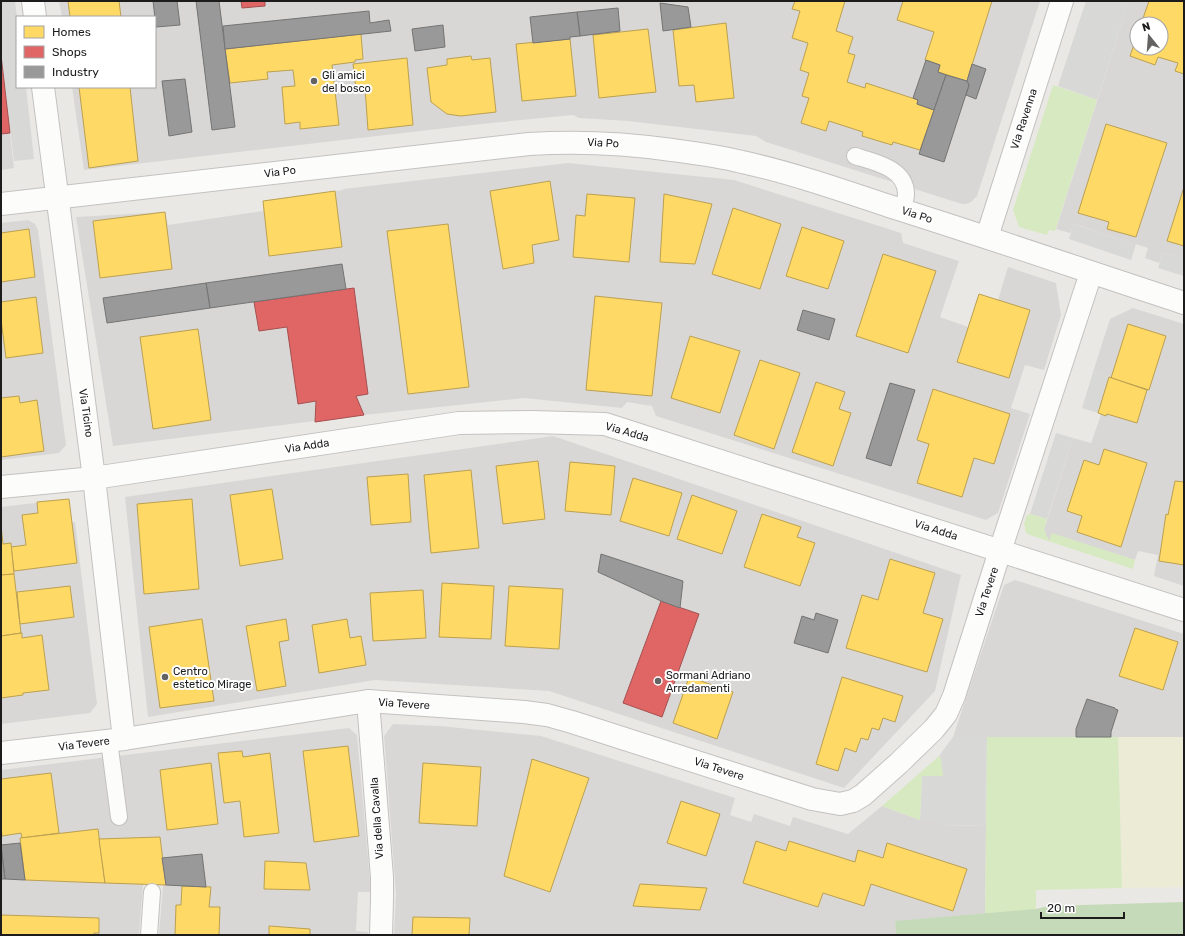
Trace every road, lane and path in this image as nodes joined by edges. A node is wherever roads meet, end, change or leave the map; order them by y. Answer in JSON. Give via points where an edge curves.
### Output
{"nodes":[{"id":1,"x":33,"y":1,"type":"edge"},
{"id":2,"x":1062,"y":1,"type":"edge"},
{"id":3,"x":35,"y":16,"type":"edge"},
{"id":4,"x":43,"y":88,"type":"edge"},
{"id":5,"x":855,"y":156,"type":"dead end"},
{"id":6,"x":57,"y":198,"type":"junction"},
{"id":7,"x":1,"y":204,"type":"edge"},
{"id":8,"x":902,"y":210,"type":"junction"},
{"id":9,"x":987,"y":237,"type":"junction"},
{"id":10,"x":1090,"y":273,"type":"junction"},
{"id":11,"x":1184,"y":303,"type":"edge"},
{"id":12,"x":94,"y":478,"type":"junction"},
{"id":13,"x":1,"y":487,"type":"edge"},
{"id":14,"x":1000,"y":551,"type":"junction"},
{"id":15,"x":1184,"y":610,"type":"edge"},
{"id":16,"x":368,"y":701,"type":"junction"},
{"id":17,"x":117,"y":740,"type":"junction"},
{"id":18,"x":1,"y":753,"type":"edge"},
{"id":19,"x":119,"y":817,"type":"dead end"},
{"id":20,"x":152,"y":892,"type":"dead end"},
{"id":21,"x":149,"y":935,"type":"edge"},
{"id":22,"x":381,"y":935,"type":"edge"}],
"edges":[{"from":1,"to":3,"type":"street"},
{"from":2,"to":9,"type":"street","name":"Via Ravenna"},
{"from":4,"to":6,"type":"street","name":"Via Ticino"},
{"from":5,"to":8,"type":"lane","via":[[886,166],[895,172],[901,179],[906,194]]},
{"from":6,"to":7,"type":"street","name":"Via Po"},
{"from":6,"to":8,"type":"street","name":"Via Po","via":[[529,144],[597,142],[631,144],[741,161]]},
{"from":6,"to":12,"type":"street","name":"Via Ticino"},
{"from":8,"to":9,"type":"street","name":"Via Po"},
{"from":9,"to":10,"type":"street","name":"Via Po"},
{"from":10,"to":11,"type":"street","name":"Via Po"},
{"from":10,"to":14,"type":"street","name":"Via Tevere"},
{"from":12,"to":13,"type":"street","name":"Via Adda"},
{"from":12,"to":14,"type":"street","name":"Via Adda","via":[[460,423],[605,424]]},
{"from":12,"to":17,"type":"street","name":"Via Ticino"},
{"from":14,"to":15,"type":"street","name":"Via Adda"},
{"from":14,"to":16,"type":"street","name":"Via Tevere","via":[[946,714],[899,763],[853,801],[840,804],[812,799],[547,715]]},
{"from":16,"to":17,"type":"street","name":"Via Tevere"},
{"from":16,"to":22,"type":"street","name":"Via della Cavalla","via":[[382,877]]},
{"from":17,"to":18,"type":"street","name":"Via Tevere"},
{"from":17,"to":19,"type":"lane"},
{"from":20,"to":21,"type":"lane"}]}
